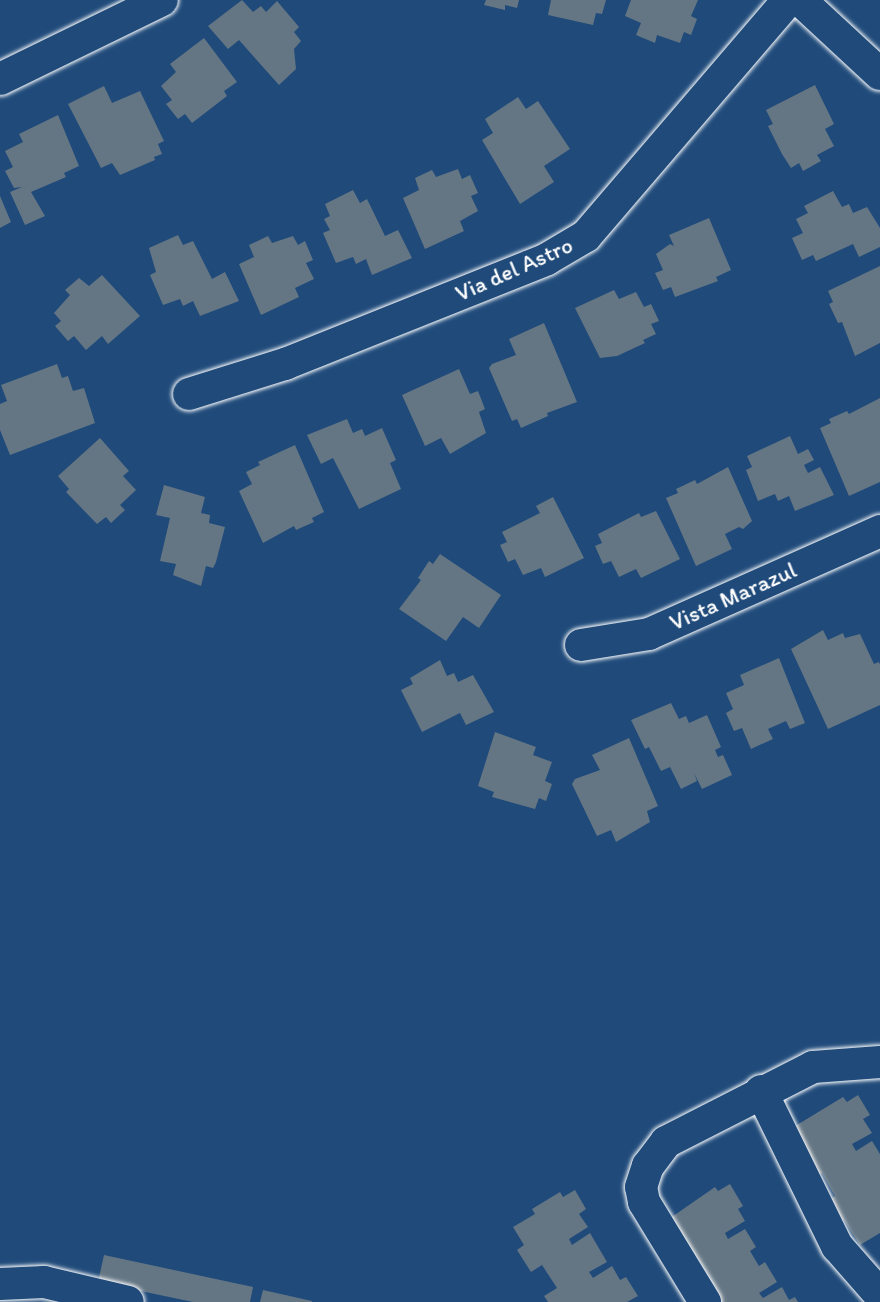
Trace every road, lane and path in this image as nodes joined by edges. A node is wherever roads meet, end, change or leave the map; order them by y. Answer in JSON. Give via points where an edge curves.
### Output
{"nodes":[{"id":1,"x":162,"y":0,"type":"edge"},
{"id":2,"x":788,"y":0,"type":"edge"},
{"id":3,"x":800,"y":0,"type":"edge"},
{"id":4,"x":880,"y":74,"type":"edge"},
{"id":5,"x":0,"y":79,"type":"edge"},
{"id":6,"x":189,"y":394,"type":"dead end"},
{"id":7,"x":880,"y":531,"type":"edge"},
{"id":8,"x":582,"y":645,"type":"dead end"},
{"id":9,"x":880,"y":1062,"type":"edge"},
{"id":10,"x":761,"y":1091,"type":"junction"},
{"id":11,"x":0,"y":1284,"type":"edge"},
{"id":12,"x":880,"y":1295,"type":"edge"},
{"id":13,"x":128,"y":1302,"type":"edge"},
{"id":14,"x":705,"y":1302,"type":"edge"}],
"edges":[{"from":1,"to":5,"type":"street"},
{"from":2,"to":6,"type":"street","name":"Via del Astro","via":[[586,236],[547,260],[298,359]]},
{"from":3,"to":4,"type":"street"},
{"from":7,"to":8,"type":"street","name":"Vista Marazul","via":[[649,634]]},
{"from":9,"to":10,"type":"street","via":[[813,1066]]},
{"from":10,"to":12,"type":"street","via":[[837,1246]]},
{"from":10,"to":14,"type":"street","via":[[666,1142],[648,1166],[641,1187],[644,1202]]},
{"from":11,"to":13,"type":"street","via":[[44,1282]]}]}
